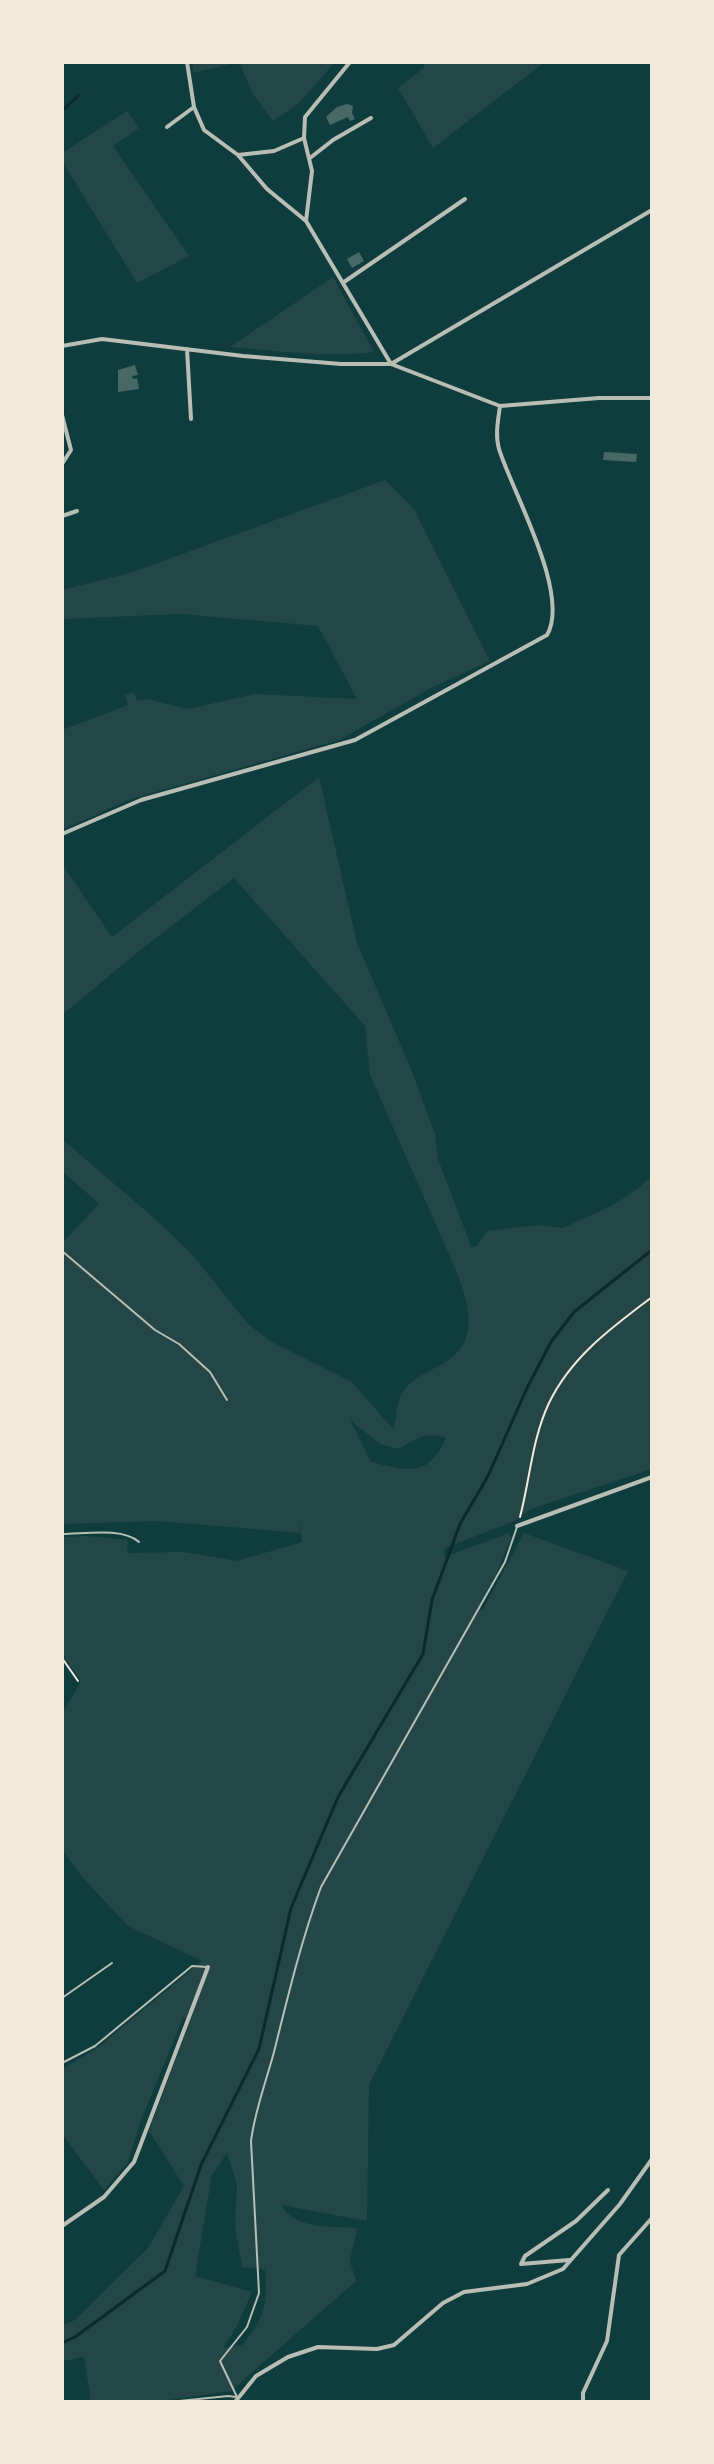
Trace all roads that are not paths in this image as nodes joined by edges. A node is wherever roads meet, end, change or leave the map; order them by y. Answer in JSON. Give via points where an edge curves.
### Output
{"nodes":[{"id":1,"x":187,"y":62,"type":"edge"},
{"id":2,"x":350,"y":62,"type":"edge"},
{"id":3,"x":194,"y":107,"type":"junction"},
{"id":4,"x":371,"y":118,"type":"dead end"},
{"id":5,"x":167,"y":127,"type":"dead end"},
{"id":6,"x":304,"y":138,"type":"junction"},
{"id":7,"x":238,"y":155,"type":"junction"},
{"id":8,"x":310,"y":158,"type":"junction"},
{"id":9,"x":465,"y":199,"type":"dead end"},
{"id":10,"x":652,"y":210,"type":"edge"},
{"id":11,"x":306,"y":221,"type":"junction"},
{"id":12,"x":344,"y":282,"type":"junction"},
{"id":13,"x":62,"y":346,"type":"edge"},
{"id":14,"x":187,"y":349,"type":"junction"},
{"id":15,"x":391,"y":364,"type":"junction"},
{"id":16,"x":652,"y":398,"type":"edge"},
{"id":17,"x":500,"y":406,"type":"junction"},
{"id":18,"x":62,"y":415,"type":"edge"},
{"id":19,"x":191,"y":419,"type":"dead end"},
{"id":20,"x":62,"y":464,"type":"edge"},
{"id":21,"x":77,"y":511,"type":"dead end"},
{"id":22,"x":62,"y":516,"type":"edge"},
{"id":23,"x":62,"y":834,"type":"edge"},
{"id":24,"x":62,"y":1251,"type":"edge"},
{"id":25,"x":227,"y":1400,"type":"dead end"},
{"id":26,"x":652,"y":1477,"type":"edge"},
{"id":27,"x":517,"y":1526,"type":"joint"},
{"id":28,"x":62,"y":1534,"type":"edge"},
{"id":29,"x":139,"y":1542,"type":"dead end"},
{"id":30,"x":112,"y":1963,"type":"dead end"},
{"id":31,"x":208,"y":1967,"type":"joint"},
{"id":32,"x":62,"y":1998,"type":"edge"},
{"id":33,"x":62,"y":2063,"type":"edge"},
{"id":34,"x":652,"y":2159,"type":"edge"},
{"id":35,"x":608,"y":2190,"type":"dead end"},
{"id":36,"x":652,"y":2218,"type":"edge"},
{"id":37,"x":62,"y":2226,"type":"edge"},
{"id":38,"x":569,"y":2260,"type":"junction"},
{"id":39,"x":236,"y":2400,"type":"edge"},
{"id":40,"x":169,"y":2402,"type":"edge"},
{"id":41,"x":583,"y":2402,"type":"edge"}],
"edges":[{"from":1,"to":3,"type":"street"},
{"from":2,"to":6,"type":"street","via":[[305,117]]},
{"from":3,"to":5,"type":"street"},
{"from":3,"to":7,"type":"street","via":[[204,130]]},
{"from":4,"to":8,"type":"street"},
{"from":6,"to":7,"type":"street","via":[[274,151]]},
{"from":6,"to":8,"type":"street"},
{"from":7,"to":11,"type":"street","via":[[267,189]]},
{"from":8,"to":11,"type":"street"},
{"from":9,"to":12,"type":"street"},
{"from":10,"to":15,"type":"street"},
{"from":11,"to":12,"type":"street"},
{"from":12,"to":15,"type":"street"},
{"from":13,"to":14,"type":"street","via":[[102,339]]},
{"from":14,"to":15,"type":"street"},
{"from":14,"to":19,"type":"street"},
{"from":15,"to":17,"type":"street"},
{"from":16,"to":17,"type":"street"},
{"from":17,"to":23,"type":"street","via":[[499,448],[529,518],[553,612],[547,635],[355,740],[141,800]]},
{"from":18,"to":20,"type":"street","via":[[71,450]]},
{"from":21,"to":22,"type":"street"},
{"from":24,"to":25,"type":"lane","via":[[179,1344],[210,1372]]},
{"from":26,"to":27,"type":"street"},
{"from":27,"to":39,"type":"lane","via":[[505,1562],[321,1887],[302,1937],[254,2116],[259,2293],[247,2327],[220,2361]]},
{"from":28,"to":29,"type":"lane","via":[[113,1534]]},
{"from":30,"to":32,"type":"lane"},
{"from":31,"to":33,"type":"lane","via":[[192,1966],[95,2046]]},
{"from":31,"to":37,"type":"street","via":[[134,2162],[104,2197]]},
{"from":34,"to":38,"type":"street"},
{"from":35,"to":38,"type":"street","via":[[521,2264]]},
{"from":36,"to":41,"type":"street","via":[[619,2255],[607,2341]]},
{"from":38,"to":39,"type":"street","via":[[563,2269],[527,2284],[464,2292],[394,2345],[318,2347],[288,2357],[256,2376]]},
{"from":39,"to":40,"type":"lane","via":[[228,2396]]}]}
